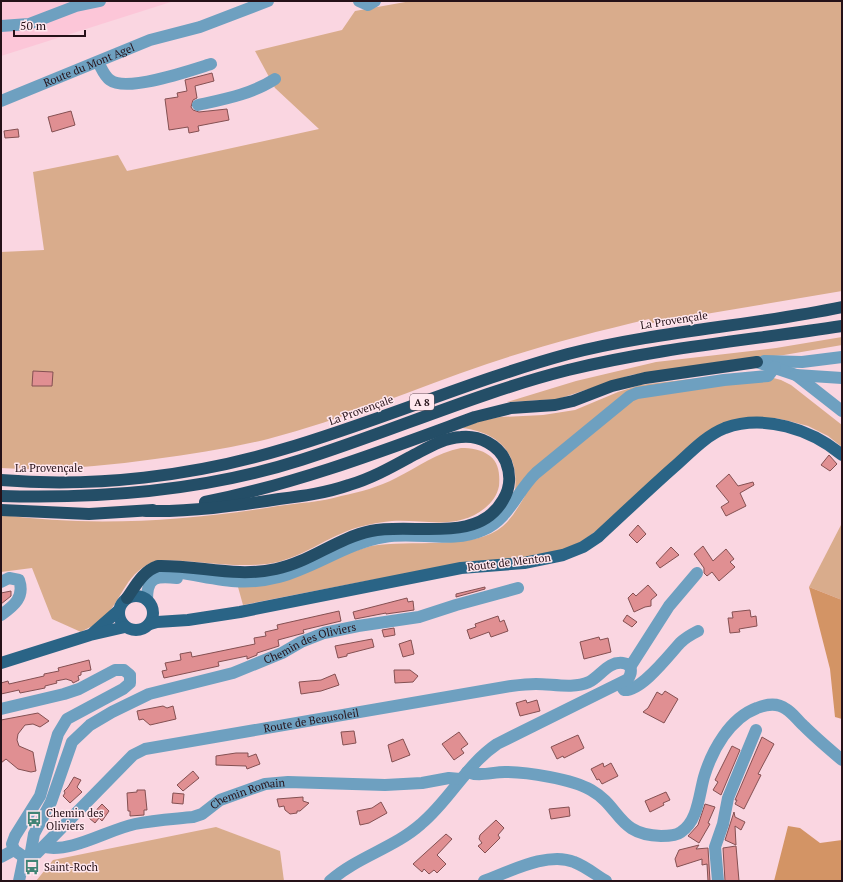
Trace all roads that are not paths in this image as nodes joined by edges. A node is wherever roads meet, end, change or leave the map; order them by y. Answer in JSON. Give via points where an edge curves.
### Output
{"nodes":[{"id":1,"x":100,"y":1,"type":"edge"},
{"id":2,"x":268,"y":1,"type":"edge"},
{"id":3,"x":359,"y":1,"type":"edge"},
{"id":4,"x":375,"y":1,"type":"edge"},
{"id":5,"x":1,"y":26,"type":"edge"},
{"id":6,"x":98,"y":62,"type":"junction"},
{"id":7,"x":211,"y":64,"type":"dead end"},
{"id":8,"x":275,"y":79,"type":"dead end"},
{"id":9,"x":1,"y":101,"type":"edge"},
{"id":10,"x":198,"y":105,"type":"dead end"},
{"id":11,"x":842,"y":308,"type":"edge"},
{"id":12,"x":842,"y":326,"type":"edge"},
{"id":13,"x":842,"y":356,"type":"edge"},
{"id":14,"x":757,"y":362,"type":"junction"},
{"id":15,"x":775,"y":368,"type":"junction"},
{"id":16,"x":796,"y":375,"type":"junction"},
{"id":17,"x":842,"y":378,"type":"edge"},
{"id":18,"x":842,"y":411,"type":"edge"},
{"id":19,"x":842,"y":455,"type":"edge"},
{"id":20,"x":1,"y":480,"type":"edge"},
{"id":21,"x":1,"y":496,"type":"edge"},
{"id":22,"x":1,"y":510,"type":"edge"},
{"id":23,"x":146,"y":511,"type":"junction"},
{"id":24,"x":152,"y":568,"type":"junction"},
{"id":25,"x":697,"y":573,"type":"dead end"},
{"id":26,"x":208,"y":579,"type":"junction"},
{"id":27,"x":1,"y":582,"type":"edge"},
{"id":28,"x":518,"y":588,"type":"dead end"},
{"id":29,"x":127,"y":598,"type":"junction"},
{"id":30,"x":150,"y":603,"type":"junction"},
{"id":31,"x":118,"y":611,"type":"junction"},
{"id":32,"x":1,"y":615,"type":"edge"},
{"id":33,"x":198,"y":618,"type":"junction"},
{"id":34,"x":150,"y":624,"type":"junction"},
{"id":35,"x":125,"y":627,"type":"junction"},
{"id":36,"x":698,"y":631,"type":"dead end"},
{"id":37,"x":90,"y":635,"type":"junction"},
{"id":38,"x":1,"y":663,"type":"edge"},
{"id":39,"x":630,"y":667,"type":"junction"},
{"id":40,"x":620,"y":684,"type":"junction"},
{"id":41,"x":1,"y":708,"type":"edge"},
{"id":42,"x":756,"y":730,"type":"dead end"},
{"id":43,"x":842,"y":760,"type":"edge"},
{"id":44,"x":463,"y":776,"type":"junction"},
{"id":45,"x":19,"y":829,"type":"junction"},
{"id":46,"x":34,"y":834,"type":"junction"},
{"id":47,"x":44,"y":847,"type":"junction"},
{"id":48,"x":23,"y":855,"type":"junction"},
{"id":49,"x":1,"y":857,"type":"edge"},
{"id":50,"x":19,"y":881,"type":"edge"},
{"id":51,"x":330,"y":881,"type":"edge"},
{"id":52,"x":484,"y":881,"type":"edge"},
{"id":53,"x":606,"y":881,"type":"edge"},
{"id":54,"x":718,"y":881,"type":"edge"}],
"edges":[{"from":1,"to":5,"type":"street","via":[[76,6],[29,24]]},
{"from":2,"to":6,"type":"street","name":"Route du Mont Agel","via":[[200,27],[150,40]]},
{"from":3,"to":4,"type":"street","via":[[368,5]]},
{"from":6,"to":7,"type":"street","via":[[110,80],[130,84]]},
{"from":6,"to":9,"type":"street","name":"Route du Mont Agel"},
{"from":8,"to":10,"type":"street","via":[[263,87]]},
{"from":11,"to":20,"type":"highway","name":"La Provençale","number":"A 8","via":[[662,335],[570,354],[482,380],[282,450],[184,472],[95,481]]},
{"from":12,"to":21,"type":"highway","number":"A 8","via":[[639,355],[567,371],[506,388],[300,460],[218,481],[100,496]]},
{"from":13,"to":14,"type":"street","via":[[802,362]]},
{"from":14,"to":15,"type":"street"},
{"from":14,"to":23,"type":"highway","via":[[627,382],[586,398],[555,405],[499,410],[347,464],[263,490],[200,504]]},
{"from":15,"to":16,"type":"street"},
{"from":15,"to":26,"type":"street","via":[[768,376],[724,380],[630,396],[536,473],[505,514],[483,530],[460,535],[386,536],[359,544],[280,577],[245,581]]},
{"from":16,"to":17,"type":"street"},
{"from":16,"to":18,"type":"street"},
{"from":19,"to":33,"type":"main road","name":"Route de Menton","via":[[830,445],[801,431],[761,422],[740,424],[724,429],[703,441],[598,537],[583,547],[563,555],[524,563],[461,568]]},
{"from":22,"to":23,"type":"highway","via":[[89,514]]},
{"from":23,"to":24,"type":"highway","via":[[221,508],[330,491],[366,479],[442,441],[462,437],[490,444],[502,455],[508,470],[508,488],[500,506],[485,519],[464,527],[370,531],[296,563],[261,572],[229,573],[168,566]]},
{"from":24,"to":26,"type":"street"},
{"from":24,"to":29,"type":"highway","via":[[142,576]]},
{"from":25,"to":39,"type":"street","via":[[669,606]]},
{"from":26,"to":30,"type":"street","via":[[156,578],[148,586]]},
{"from":27,"to":32,"type":"street","via":[[9,578],[19,580],[22,588],[20,598],[12,608]]},
{"from":28,"to":46,"type":"street","name":"Chemin des Oliviers","via":[[419,617],[324,633],[233,673],[149,694],[112,712],[90,725],[72,742],[52,802]]},
{"from":29,"to":30,"type":"main road","via":[[138,596]]},
{"from":29,"to":31,"type":"main road"},
{"from":30,"to":33,"type":"main road","name":"Route de Menton","via":[[169,614]]},
{"from":30,"to":34,"type":"main road","via":[[153,613]]},
{"from":31,"to":35,"type":"main road","via":[[120,623]]},
{"from":31,"to":37,"type":"main road"},
{"from":33,"to":34,"type":"main road","name":"Route de Menton"},
{"from":34,"to":35,"type":"main road","via":[[134,631]]},
{"from":35,"to":37,"type":"main road"},
{"from":36,"to":40,"type":"street","via":[[681,642],[664,662],[638,685],[624,690]]},
{"from":37,"to":38,"type":"main road"},
{"from":39,"to":40,"type":"street","via":[[632,674]]},
{"from":39,"to":47,"type":"street","name":"Route de Beausoleil","via":[[626,663],[618,662],[589,682],[573,685],[511,686],[145,749],[133,755]]},
{"from":40,"to":44,"type":"street","via":[[497,744],[484,753]]},
{"from":41,"to":45,"type":"street","via":[[79,689],[115,670],[124,670],[130,675],[130,683],[123,689],[67,719],[58,734],[40,796]]},
{"from":42,"to":54,"type":"street","via":[[728,798],[715,847]]},
{"from":43,"to":44,"type":"street","name":"Chemin Romain","via":[[786,709],[773,704],[748,711],[726,732],[715,751],[704,778],[701,797],[689,823],[681,832],[668,836],[650,836],[634,832],[622,822],[604,799],[581,785],[532,774],[506,772]]},
{"from":44,"to":47,"type":"street","name":"Chemin Romain","via":[[422,783],[385,785],[288,782],[265,784],[220,800],[202,814],[193,817],[134,824],[54,849]]},
{"from":44,"to":51,"type":"street","via":[[436,810],[409,834],[342,870]]},
{"from":45,"to":46,"type":"street"},
{"from":45,"to":48,"type":"street","via":[[12,844]]},
{"from":46,"to":48,"type":"street","name":"Chemin des Oliviers"},
{"from":47,"to":48,"type":"street","name":"Route de Beausoleil"},
{"from":48,"to":49,"type":"street","name":"Route de Beausoleil"},
{"from":48,"to":50,"type":"street"},
{"from":52,"to":53,"type":"street","via":[[544,860],[562,859],[574,862]]}]}
